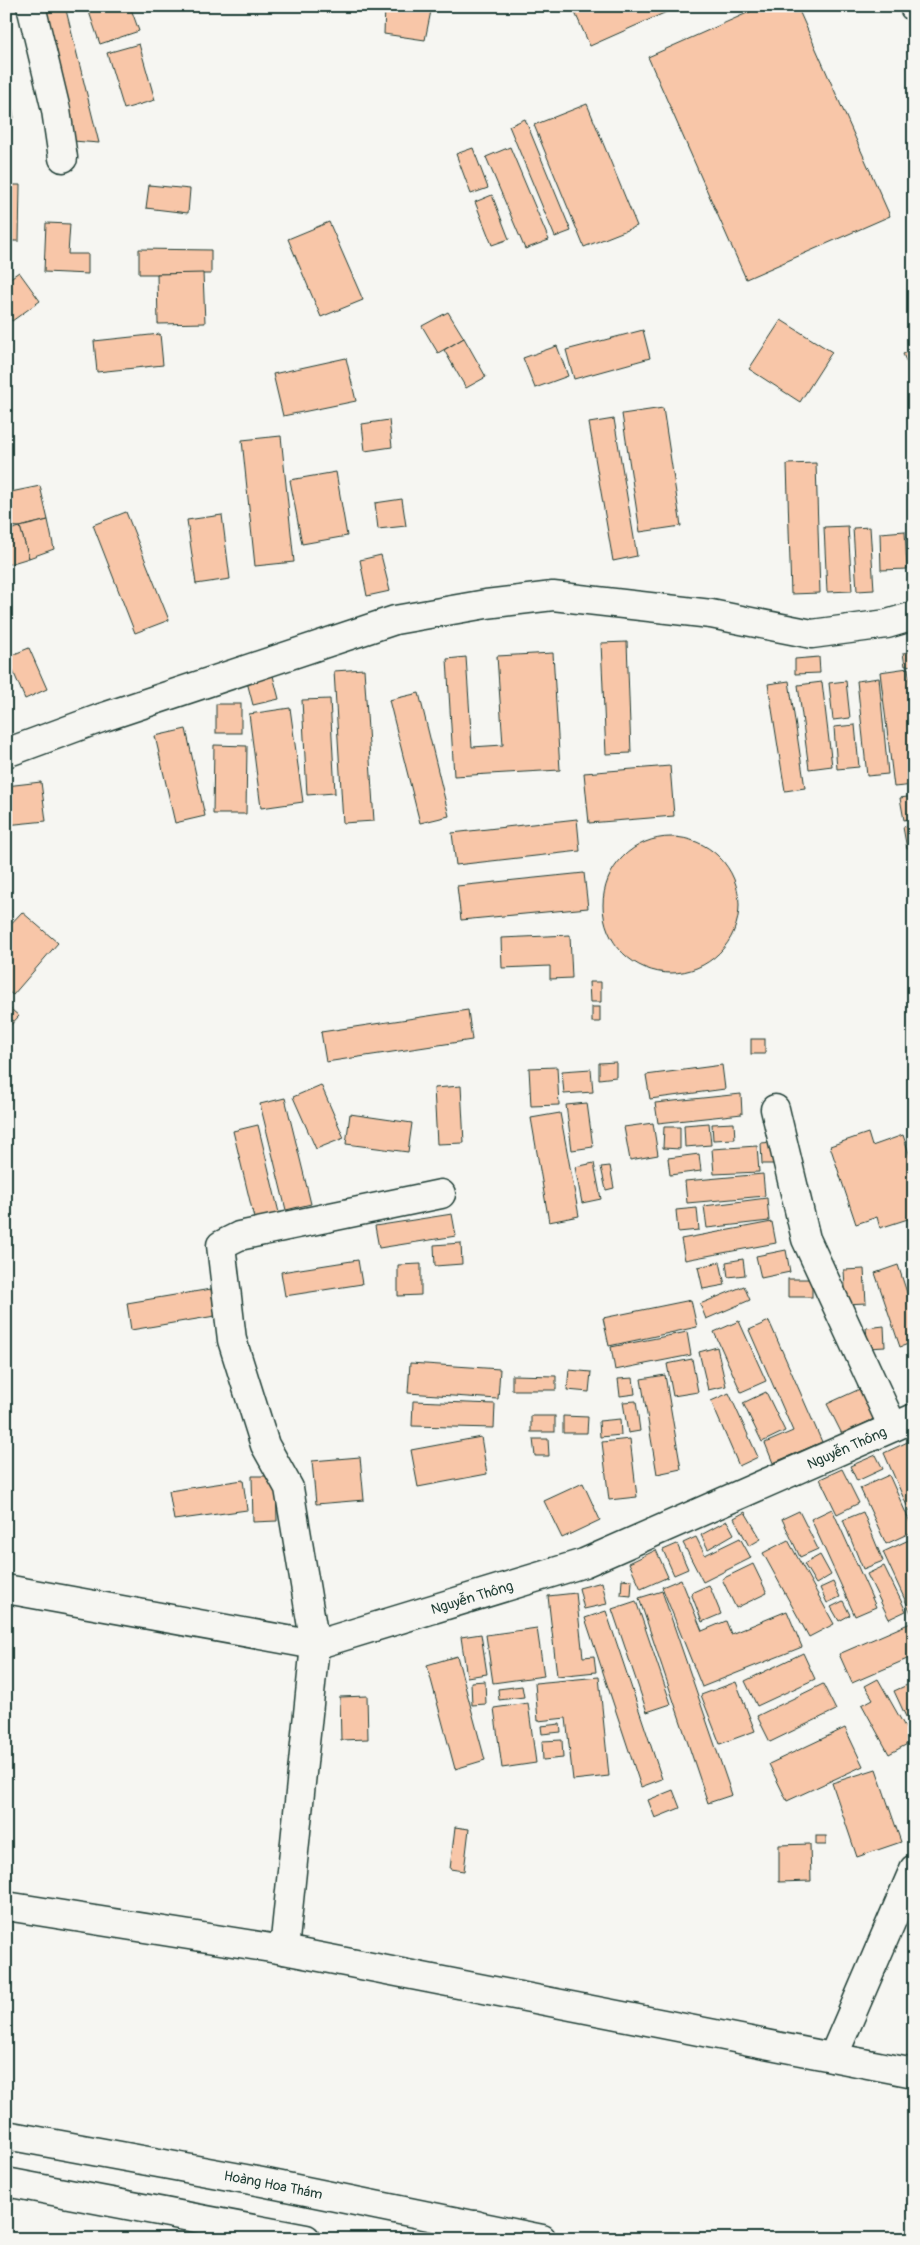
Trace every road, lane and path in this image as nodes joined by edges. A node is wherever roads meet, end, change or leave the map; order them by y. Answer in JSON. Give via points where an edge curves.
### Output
{"nodes":[{"id":1,"x":31,"y":6,"type":"edge"},
{"id":2,"x":63,"y":158,"type":"dead end"},
{"id":3,"x":914,"y":616,"type":"edge"},
{"id":4,"x":6,"y":753,"type":"edge"},
{"id":5,"x":775,"y":1109,"type":"dead end"},
{"id":6,"x":441,"y":1194,"type":"dead end"},
{"id":7,"x":904,"y":1422,"type":"edge"},
{"id":8,"x":6,"y":1588,"type":"edge"},
{"id":9,"x":315,"y":1645,"type":"junction"},
{"id":10,"x":914,"y":1869,"type":"edge"},
{"id":11,"x":6,"y":1906,"type":"edge"},
{"id":12,"x":284,"y":1950,"type":"junction"},
{"id":13,"x":833,"y":2057,"type":"junction"},
{"id":14,"x":914,"y":2073,"type":"edge"},
{"id":15,"x":6,"y":2135,"type":"edge"},
{"id":16,"x":6,"y":2182,"type":"edge"},
{"id":17,"x":476,"y":2232,"type":"edge"},
{"id":18,"x":306,"y":2239,"type":"edge"},
{"id":19,"x":542,"y":2239,"type":"edge"}],
"edges":[{"from":1,"to":2,"type":"street","via":[[56,110]]},
{"from":3,"to":4,"type":"street","via":[[887,624],[812,634],[711,614],[553,596],[486,604],[395,620]]},
{"from":5,"to":7,"type":"street","via":[[806,1239]]},
{"from":6,"to":9,"type":"street","via":[[239,1236],[221,1245],[232,1340],[265,1445],[289,1488]]},
{"from":7,"to":9,"type":"street","name":"Nguyễn Thông","via":[[584,1563]]},
{"from":8,"to":9,"type":"street","name":"Nguyễn Thông"},
{"from":9,"to":12,"type":"street"},
{"from":10,"to":13,"type":"street"},
{"from":11,"to":12,"type":"street"},
{"from":12,"to":13,"type":"street"},
{"from":13,"to":14,"type":"street"},
{"from":15,"to":17,"type":"street","name":"Hoàng Hoa Thám","via":[[262,2182]]},
{"from":16,"to":18,"type":"street"},
{"from":17,"to":19,"type":"street","name":"Hoàng Hoa Thám"}]}
